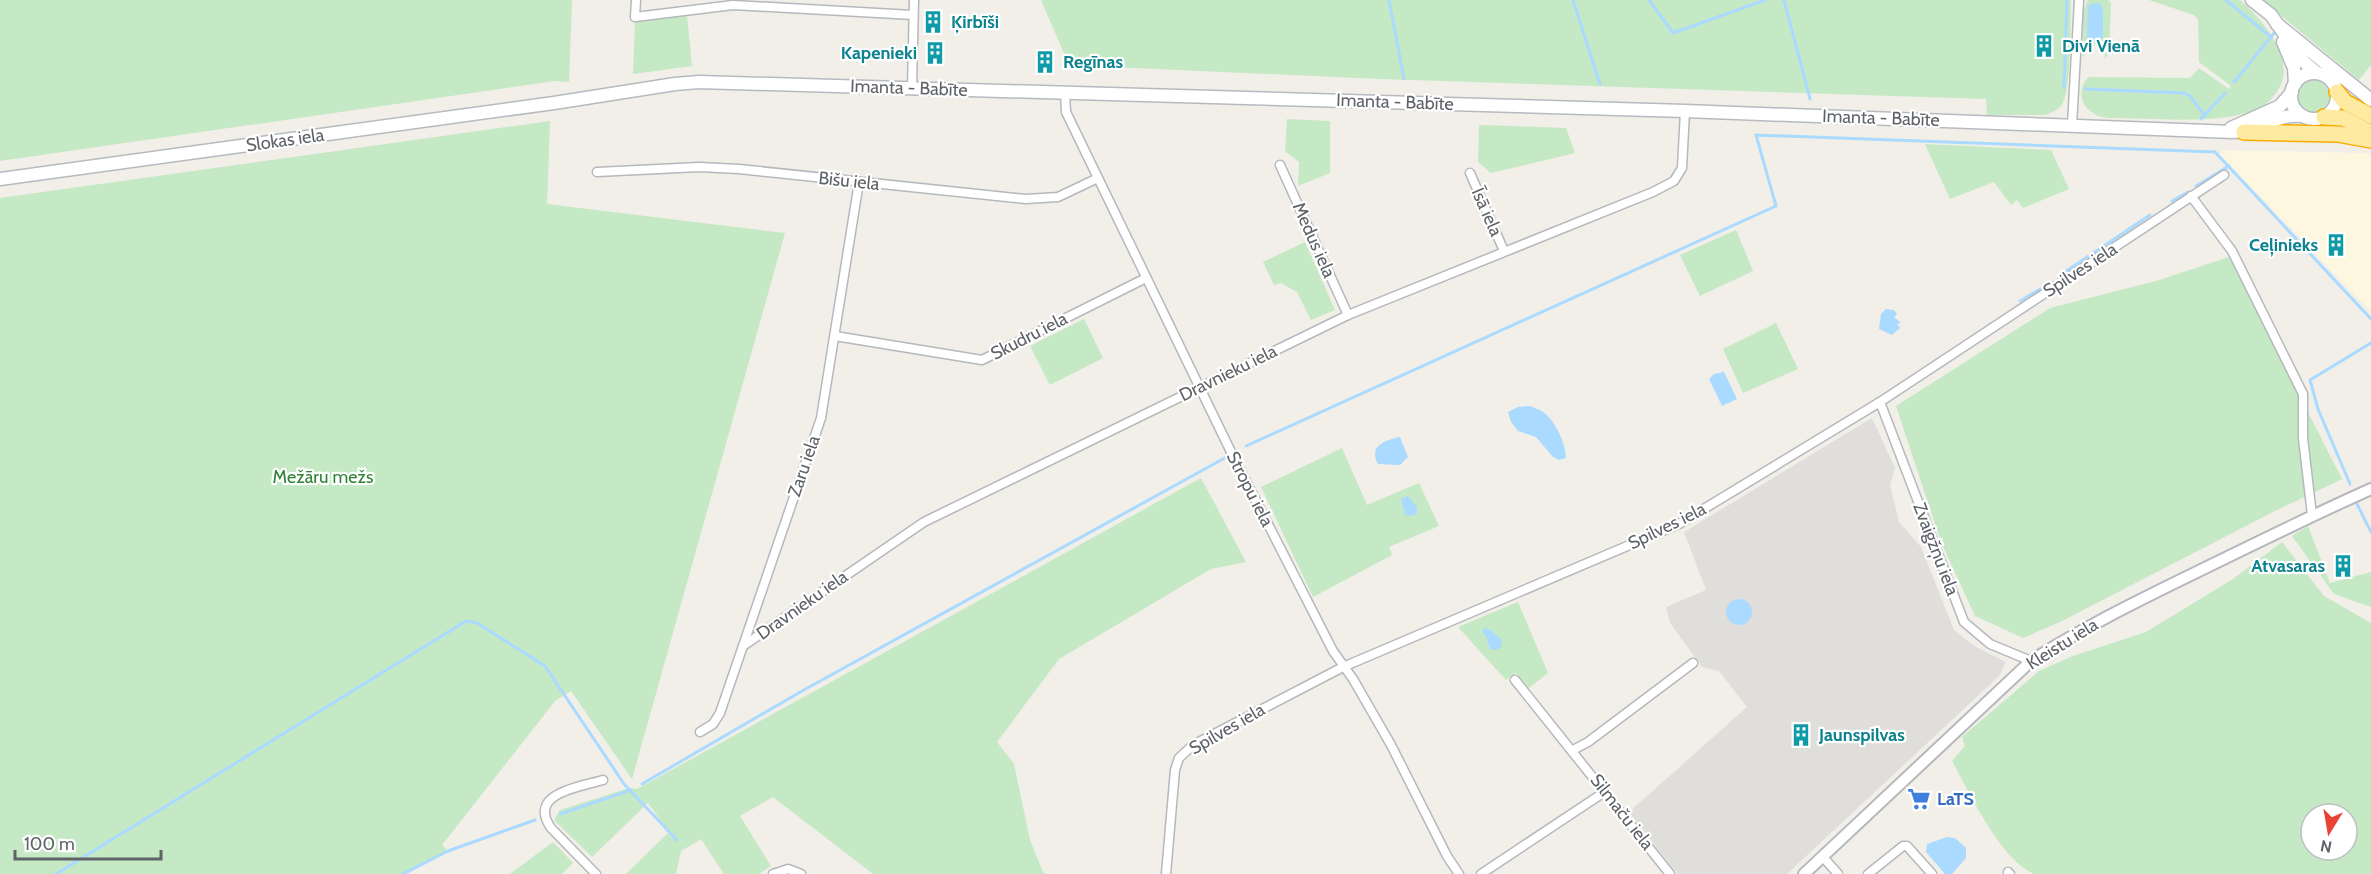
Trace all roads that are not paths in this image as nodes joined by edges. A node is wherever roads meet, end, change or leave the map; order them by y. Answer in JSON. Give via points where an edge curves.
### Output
{"nodes":[{"id":1,"x":636,"y":0,"type":"edge"},
{"id":2,"x":914,"y":0,"type":"edge"},
{"id":3,"x":2079,"y":0,"type":"edge"},
{"id":4,"x":2252,"y":0,"type":"edge"},
{"id":5,"x":914,"y":15,"type":"junction"},
{"id":6,"x":2277,"y":24,"type":"junction"},
{"id":7,"x":2316,"y":73,"type":"junction"},
{"id":8,"x":912,"y":88,"type":"junction"},
{"id":9,"x":2293,"y":88,"type":"junction"},
{"id":10,"x":1065,"y":92,"type":"junction"},
{"id":11,"x":2337,"y":92,"type":"junction"},
{"id":12,"x":571,"y":100,"type":"joint"},
{"id":13,"x":2371,"y":100,"type":"edge"},
{"id":14,"x":1685,"y":111,"type":"junction"},
{"id":15,"x":2303,"y":116,"type":"junction"},
{"id":16,"x":2371,"y":116,"type":"edge"},
{"id":17,"x":2324,"y":117,"type":"junction"},
{"id":18,"x":2073,"y":125,"type":"junction"},
{"id":19,"x":2221,"y":131,"type":"junction"},
{"id":20,"x":2244,"y":132,"type":"junction"},
{"id":21,"x":2371,"y":133,"type":"edge"},
{"id":22,"x":2371,"y":140,"type":"edge"},
{"id":23,"x":1280,"y":165,"type":"dead end"},
{"id":24,"x":597,"y":172,"type":"dead end"},
{"id":25,"x":1470,"y":173,"type":"dead end"},
{"id":26,"x":2224,"y":175,"type":"dead end"},
{"id":27,"x":1098,"y":178,"type":"junction"},
{"id":28,"x":0,"y":179,"type":"edge"},
{"id":29,"x":860,"y":182,"type":"junction"},
{"id":30,"x":2191,"y":196,"type":"junction"},
{"id":31,"x":1504,"y":251,"type":"junction"},
{"id":32,"x":1146,"y":278,"type":"junction"},
{"id":33,"x":1348,"y":315,"type":"junction"},
{"id":34,"x":835,"y":336,"type":"junction"},
{"id":35,"x":1200,"y":386,"type":"junction"},
{"id":36,"x":1880,"y":402,"type":"junction"},
{"id":37,"x":2371,"y":489,"type":"edge"},
{"id":38,"x":2312,"y":515,"type":"junction"},
{"id":39,"x":743,"y":646,"type":"junction"},
{"id":40,"x":2031,"y":661,"type":"junction"},
{"id":41,"x":1693,"y":663,"type":"dead end"},
{"id":42,"x":1343,"y":667,"type":"junction"},
{"id":43,"x":1515,"y":680,"type":"dead end"},
{"id":44,"x":700,"y":732,"type":"dead end"},
{"id":45,"x":1573,"y":750,"type":"junction"},
{"id":46,"x":603,"y":780,"type":"dead end"},
{"id":47,"x":1606,"y":791,"type":"junction"},
{"id":48,"x":1823,"y":857,"type":"junction"},
{"id":49,"x":596,"y":874,"type":"edge"},
{"id":50,"x":773,"y":874,"type":"edge"},
{"id":51,"x":801,"y":874,"type":"edge"},
{"id":52,"x":1166,"y":874,"type":"edge"},
{"id":53,"x":1459,"y":874,"type":"edge"},
{"id":54,"x":1481,"y":874,"type":"edge"},
{"id":55,"x":1670,"y":874,"type":"edge"},
{"id":56,"x":1804,"y":874,"type":"edge"},
{"id":57,"x":1838,"y":874,"type":"edge"},
{"id":58,"x":1868,"y":874,"type":"edge"},
{"id":59,"x":1932,"y":874,"type":"edge"}],
"edges":[{"from":1,"to":5,"type":"street","via":[[635,17],[733,5]]},
{"from":2,"to":5,"type":"street"},
{"from":3,"to":18,"type":"street"},
{"from":4,"to":6,"type":"main road"},
{"from":5,"to":8,"type":"street"},
{"from":6,"to":7,"type":"main road"},
{"from":6,"to":9,"type":"main road","via":[[2294,68]]},
{"from":6,"to":13,"type":"main road"},
{"from":7,"to":9,"type":"main road","via":[[2304,75]]},
{"from":7,"to":11,"type":"main road","via":[[2328,77]]},
{"from":8,"to":10,"type":"main road","name":"Imanta - Babīte"},
{"from":8,"to":12,"type":"main road","name":"Imanta - Babīte","via":[[699,82]]},
{"from":9,"to":15,"type":"main road","via":[[2292,103]]},
{"from":9,"to":19,"type":"main road","name":"Imanta - Babīte","via":[[2280,106]]},
{"from":10,"to":14,"type":"main road","name":"Imanta - Babīte"},
{"from":10,"to":27,"type":"street","name":"Stropu iela","via":[[1066,112]]},
{"from":11,"to":16,"type":"highway","via":[[2345,102]]},
{"from":11,"to":17,"type":"main road","via":[[2336,104]]},
{"from":12,"to":28,"type":"main road","name":"Slokas iela"},
{"from":14,"to":18,"type":"main road","name":"Imanta - Babīte"},
{"from":14,"to":31,"type":"street","name":"Dravnieku iela","via":[[1682,168],[1674,182]]},
{"from":15,"to":17,"type":"main road"},
{"from":15,"to":20,"type":"main road","name":"Imanta - Babīte","via":[[2285,115]]},
{"from":17,"to":21,"type":"highway","via":[[2343,118]]},
{"from":18,"to":19,"type":"main road","name":"Imanta - Babīte"},
{"from":19,"to":20,"type":"main road","name":"Imanta - Babīte"},
{"from":20,"to":22,"type":"highway","via":[[2338,134]]},
{"from":23,"to":33,"type":"street","name":"Medus iela"},
{"from":24,"to":29,"type":"street","name":"Bišu iela","via":[[699,167]]},
{"from":25,"to":31,"type":"street","name":"Īsā iela"},
{"from":26,"to":30,"type":"street","name":"Spilves iela"},
{"from":27,"to":29,"type":"street","name":"Bišu iela","via":[[1058,197],[1026,199]]},
{"from":27,"to":32,"type":"street","name":"Stropu iela"},
{"from":29,"to":34,"type":"street","name":"Zaru iela"},
{"from":30,"to":36,"type":"street","name":"Spilves iela"},
{"from":30,"to":38,"type":"street","via":[[2232,251],[2303,394],[2303,438]]},
{"from":31,"to":33,"type":"street","name":"Dravnieku iela"},
{"from":32,"to":34,"type":"street","name":"Skudru iela","via":[[982,360]]},
{"from":32,"to":35,"type":"street","name":"Stropu iela"},
{"from":33,"to":35,"type":"street","name":"Dravnieku iela"},
{"from":34,"to":39,"type":"street","name":"Zaru iela","via":[[821,418]]},
{"from":35,"to":39,"type":"street","name":"Dravnieku iela","via":[[924,522]]},
{"from":35,"to":42,"type":"street","name":"Stropu iela"},
{"from":36,"to":40,"type":"street","name":"Zvaigžņu iela","via":[[1964,622],[1990,644]]},
{"from":36,"to":42,"type":"street","name":"Spilves iela","via":[[1679,524]]},
{"from":37,"to":38,"type":"street","name":"Kleistu iela"},
{"from":38,"to":40,"type":"street","name":"Kleistu iela","via":[[2127,606]]},
{"from":39,"to":44,"type":"street","name":"Zaru iela","via":[[720,713],[713,724]]},
{"from":40,"to":48,"type":"street","name":"Kleistu iela"},
{"from":41,"to":45,"type":"street"},
{"from":42,"to":52,"type":"street","name":"Spilves iela","via":[[1193,745],[1179,758],[1174,770]]},
{"from":42,"to":53,"type":"street","name":"Stropu iela","via":[[1391,745]]},
{"from":43,"to":45,"type":"street","name":"Silmaču iela"},
{"from":45,"to":47,"type":"street","name":"Silmaču iela"},
{"from":46,"to":49,"type":"street","via":[[554,794],[545,812],[551,828]]},
{"from":47,"to":54,"type":"street"},
{"from":47,"to":55,"type":"street","name":"Silmaču iela"},
{"from":48,"to":56,"type":"street","name":"Kleistu iela"},
{"from":48,"to":57,"type":"street"},
{"from":50,"to":51,"type":"street","via":[[788,869]]},
{"from":58,"to":59,"type":"street","via":[[1907,846]]}]}
